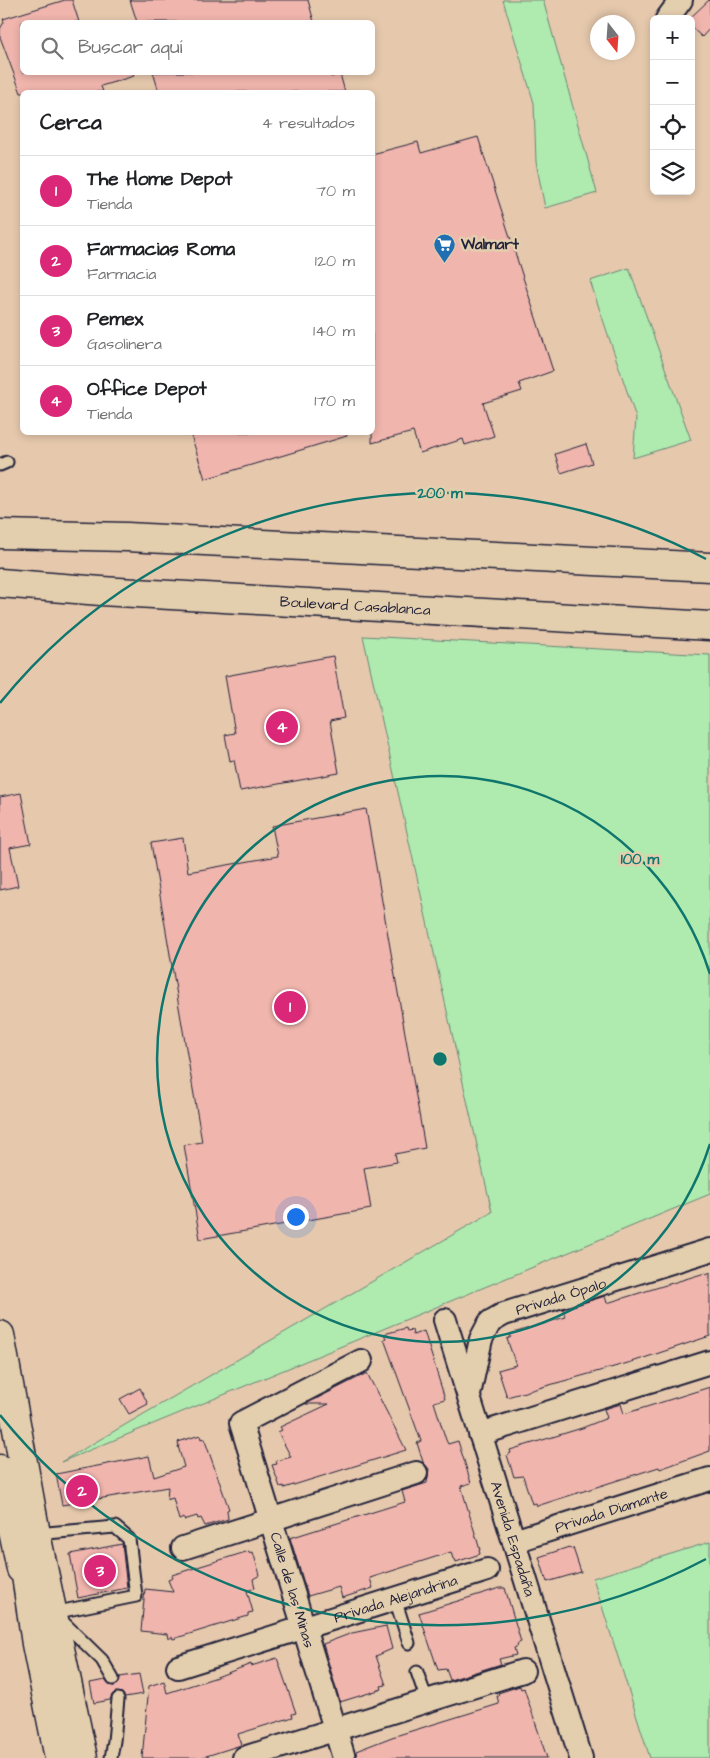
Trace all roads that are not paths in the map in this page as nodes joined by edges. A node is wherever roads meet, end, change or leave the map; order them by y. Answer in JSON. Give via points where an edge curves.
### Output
{"nodes":[{"id":1,"x":681,"y":0,"type":"edge"},
{"id":2,"x":670,"y":15,"type":"edge"},
{"id":3,"x":0,"y":534,"type":"edge"},
{"id":4,"x":710,"y":567,"type":"edge"},
{"id":5,"x":0,"y":584,"type":"edge"},
{"id":6,"x":710,"y":626,"type":"edge"},
{"id":7,"x":710,"y":1250,"type":"edge"},
{"id":8,"x":445,"y":1320,"type":"dead end"},
{"id":9,"x":0,"y":1336,"type":"edge"},
{"id":10,"x":361,"y":1361,"type":"dead end"},
{"id":11,"x":710,"y":1362,"type":"edge"},
{"id":12,"x":0,"y":1393,"type":"edge"},
{"id":13,"x":469,"y":1399,"type":"junction"},
{"id":14,"x":480,"y":1434,"type":"junction"},
{"id":15,"x":0,"y":1469,"type":"edge"},
{"id":16,"x":416,"y":1474,"type":"dead end"},
{"id":17,"x":710,"y":1479,"type":"edge"},
{"id":18,"x":271,"y":1520,"type":"junction"},
{"id":19,"x":36,"y":1534,"type":"junction"},
{"id":20,"x":514,"y":1541,"type":"junction"},
{"id":21,"x":183,"y":1548,"type":"dead end"},
{"id":22,"x":487,"y":1570,"type":"dead end"},
{"id":23,"x":395,"y":1599,"type":"junction"},
{"id":24,"x":53,"y":1613,"type":"junction"},
{"id":25,"x":304,"y":1627,"type":"junction"},
{"id":26,"x":36,"y":1644,"type":"junction"},
{"id":27,"x":409,"y":1644,"type":"dead end"},
{"id":28,"x":178,"y":1667,"type":"dead end"},
{"id":29,"x":523,"y":1671,"type":"dead end"},
{"id":30,"x":417,"y":1672,"type":"dead end"},
{"id":31,"x":113,"y":1679,"type":"dead end"},
{"id":32,"x":118,"y":1699,"type":"dead end"},
{"id":33,"x":427,"y":1701,"type":"junction"},
{"id":34,"x":335,"y":1730,"type":"junction"},
{"id":35,"x":59,"y":1758,"type":"edge"},
{"id":36,"x":83,"y":1758,"type":"edge"},
{"id":37,"x":111,"y":1758,"type":"edge"},
{"id":38,"x":244,"y":1758,"type":"edge"},
{"id":39,"x":344,"y":1758,"type":"edge"},
{"id":40,"x":581,"y":1758,"type":"edge"}],
"edges":[{"from":1,"to":2,"type":"street"},
{"from":3,"to":4,"type":"main road","via":[[127,537]]},
{"from":5,"to":6,"type":"main road","name":"Boulevard Casablanca"},
{"from":7,"to":13,"type":"street","name":"Privada Ópalo","via":[[504,1314],[490,1322],[481,1339]]},
{"from":8,"to":13,"type":"street","name":"Avenida Espadaña"},
{"from":9,"to":19,"type":"main road"},
{"from":10,"to":18,"type":"street","name":"Calle de las Minas","via":[[241,1423]]},
{"from":11,"to":14,"type":"street"},
{"from":12,"to":26,"type":"main road"},
{"from":13,"to":14,"type":"street","name":"Avenida Espadaña"},
{"from":14,"to":20,"type":"street","name":"Avenida Espadaña"},
{"from":15,"to":26,"type":"main road"},
{"from":16,"to":18,"type":"street"},
{"from":17,"to":20,"type":"street","name":"Privada Diamante"},
{"from":18,"to":21,"type":"street"},
{"from":18,"to":25,"type":"street","name":"Calle de las Minas"},
{"from":19,"to":24,"type":"main road"},
{"from":19,"to":24,"type":"lane","via":[[115,1527],[129,1539],[136,1596]]},
{"from":20,"to":40,"type":"street","name":"Avenida Espadaña"},
{"from":22,"to":23,"type":"street","name":"Privada Alejandrina"},
{"from":23,"to":25,"type":"street","name":"Privada Alejandrina"},
{"from":23,"to":27,"type":"lane"},
{"from":24,"to":31,"type":"lane","via":[[102,1660]]},
{"from":24,"to":36,"type":"main road"},
{"from":25,"to":28,"type":"street","name":"Privada Alejandrina"},
{"from":25,"to":34,"type":"street","name":"Calle de las Minas"},
{"from":26,"to":35,"type":"main road"},
{"from":29,"to":33,"type":"street"},
{"from":30,"to":33,"type":"lane"},
{"from":32,"to":37,"type":"lane"},
{"from":33,"to":34,"type":"street"},
{"from":34,"to":38,"type":"street"},
{"from":34,"to":39,"type":"street","name":"Calle de las Minas"}]}
